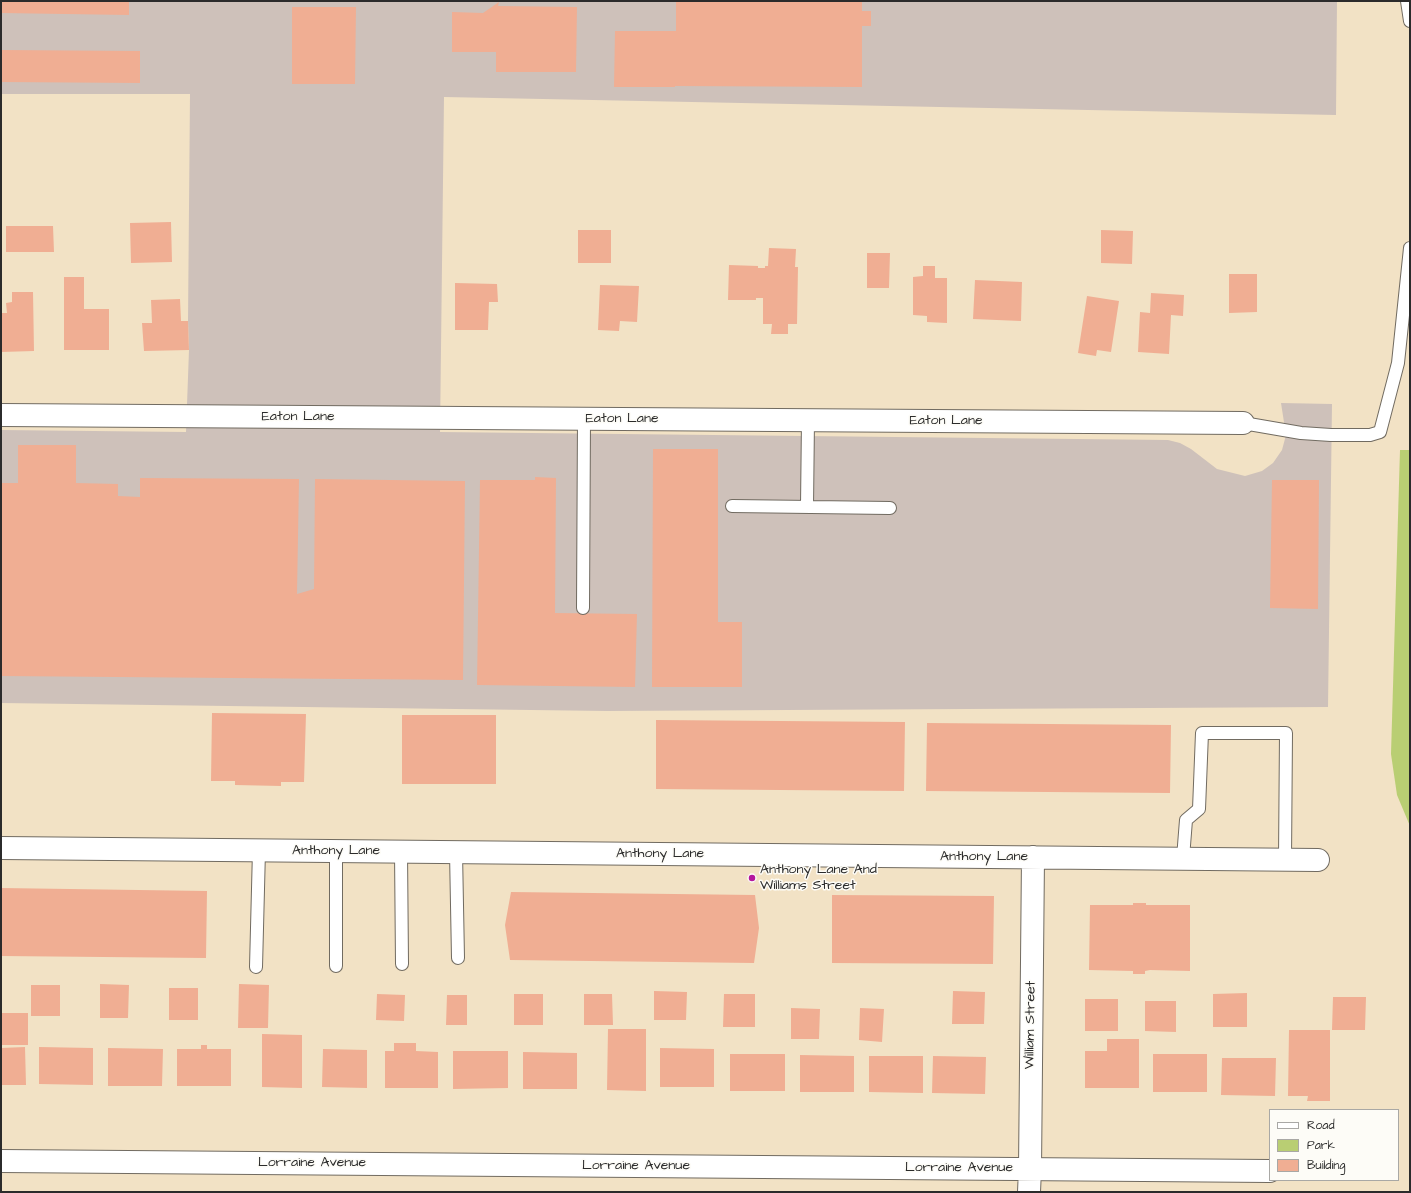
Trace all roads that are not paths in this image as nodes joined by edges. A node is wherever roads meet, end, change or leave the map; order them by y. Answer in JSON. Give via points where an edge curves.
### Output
{"nodes":[{"id":1,"x":1408,"y":1,"type":"edge"},
{"id":2,"x":1410,"y":21,"type":"edge"},
{"id":3,"x":1410,"y":248,"type":"edge"},
{"id":4,"x":1,"y":415,"type":"edge"},
{"id":5,"x":584,"y":419,"type":"junction"},
{"id":6,"x":808,"y":420,"type":"junction"},
{"id":7,"x":1242,"y":423,"type":"joint"},
{"id":8,"x":732,"y":506,"type":"dead end"},
{"id":9,"x":808,"y":506,"type":"junction"},
{"id":10,"x":890,"y":508,"type":"dead end"},
{"id":11,"x":583,"y":608,"type":"dead end"},
{"id":12,"x":1,"y":848,"type":"edge"},
{"id":13,"x":259,"y":850,"type":"junction"},
{"id":14,"x":336,"y":851,"type":"junction"},
{"id":15,"x":401,"y":851,"type":"junction"},
{"id":16,"x":456,"y":852,"type":"junction"},
{"id":17,"x":1033,"y":857,"type":"junction"},
{"id":18,"x":1183,"y":858,"type":"junction"},
{"id":19,"x":1285,"y":859,"type":"junction"},
{"id":20,"x":1318,"y":860,"type":"dead end"},
{"id":21,"x":458,"y":958,"type":"dead end"},
{"id":22,"x":402,"y":964,"type":"dead end"},
{"id":23,"x":336,"y":966,"type":"dead end"},
{"id":24,"x":256,"y":967,"type":"dead end"},
{"id":25,"x":1,"y":1160,"type":"edge"},
{"id":26,"x":1030,"y":1169,"type":"junction"},
{"id":27,"x":1269,"y":1171,"type":"edge"},
{"id":28,"x":1029,"y":1192,"type":"edge"}],
"edges":[{"from":1,"to":2,"type":"lane"},
{"from":3,"to":7,"type":"lane","via":[[1398,363],[1380,432],[1370,435],[1301,434]]},
{"from":4,"to":5,"type":"street","name":"Eaton Lane"},
{"from":5,"to":6,"type":"street","name":"Eaton Lane"},
{"from":5,"to":11,"type":"lane"},
{"from":6,"to":7,"type":"street","name":"Eaton Lane"},
{"from":6,"to":9,"type":"lane"},
{"from":8,"to":9,"type":"lane"},
{"from":9,"to":10,"type":"lane"},
{"from":12,"to":13,"type":"street","name":"Anthony Lane"},
{"from":13,"to":14,"type":"street","name":"Anthony Lane"},
{"from":13,"to":24,"type":"lane"},
{"from":14,"to":15,"type":"street","name":"Anthony Lane"},
{"from":14,"to":23,"type":"lane"},
{"from":15,"to":16,"type":"street","name":"Anthony Lane"},
{"from":15,"to":22,"type":"lane"},
{"from":16,"to":17,"type":"street","name":"Anthony Lane"},
{"from":16,"to":21,"type":"lane"},
{"from":17,"to":18,"type":"street","name":"Anthony Lane"},
{"from":17,"to":26,"type":"street","name":"William Street"},
{"from":18,"to":19,"type":"street","name":"Anthony Lane"},
{"from":18,"to":19,"type":"lane","via":[[1186,820],[1199,809],[1202,733],[1286,732]]},
{"from":19,"to":20,"type":"street","name":"Anthony Lane"},
{"from":25,"to":26,"type":"street","name":"Lorraine Avenue"},
{"from":26,"to":27,"type":"street","name":"Lorraine Avenue"},
{"from":26,"to":28,"type":"street","name":"William Street"}]}
